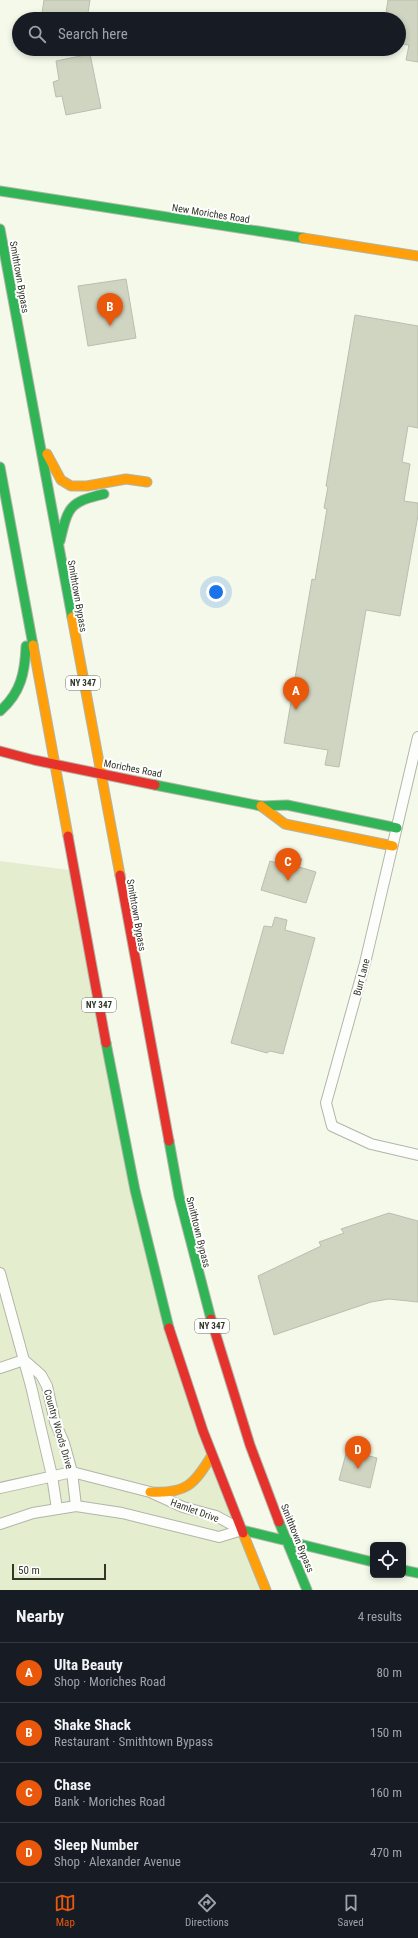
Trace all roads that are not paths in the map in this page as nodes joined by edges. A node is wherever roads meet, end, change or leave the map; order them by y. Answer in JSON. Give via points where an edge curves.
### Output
{"nodes":[{"id":1,"x":0,"y":191,"type":"edge"},
{"id":2,"x":0,"y":229,"type":"edge"},
{"id":3,"x":418,"y":256,"type":"edge"},
{"id":4,"x":38,"y":437,"type":"junction"},
{"id":5,"x":0,"y":467,"type":"edge"},
{"id":6,"x":128,"y":489,"type":"dead end"},
{"id":7,"x":115,"y":492,"type":"dead end"},
{"id":8,"x":58,"y":547,"type":"junction"},
{"id":9,"x":25,"y":603,"type":"junction"},
{"id":10,"x":0,"y":711,"type":"edge"},
{"id":11,"x":418,"y":737,"type":"edge"},
{"id":12,"x":0,"y":751,"type":"edge"},
{"id":13,"x":55,"y":764,"type":"junction"},
{"id":14,"x":99,"y":772,"type":"junction"},
{"id":15,"x":261,"y":806,"type":"junction"},
{"id":16,"x":396,"y":828,"type":"junction"},
{"id":17,"x":393,"y":846,"type":"junction"},
{"id":18,"x":418,"y":1155,"type":"edge"},
{"id":19,"x":0,"y":1273,"type":"edge"},
{"id":20,"x":24,"y":1360,"type":"junction"},
{"id":21,"x":0,"y":1368,"type":"edge"},
{"id":22,"x":212,"y":1454,"type":"junction"},
{"id":23,"x":72,"y":1472,"type":"junction"},
{"id":24,"x":52,"y":1476,"type":"junction"},
{"id":25,"x":0,"y":1488,"type":"edge"},
{"id":26,"x":150,"y":1492,"type":"junction"},
{"id":27,"x":76,"y":1506,"type":"junction"},
{"id":28,"x":57,"y":1509,"type":"junction"},
{"id":29,"x":0,"y":1524,"type":"edge"},
{"id":30,"x":242,"y":1530,"type":"junction"},
{"id":31,"x":286,"y":1541,"type":"junction"},
{"id":32,"x":370,"y":1561,"type":"edge"},
{"id":33,"x":406,"y":1571,"type":"edge"},
{"id":34,"x":418,"y":1573,"type":"edge"},
{"id":35,"x":266,"y":1590,"type":"edge"},
{"id":36,"x":307,"y":1590,"type":"edge"}],
"edges":[{"from":1,"to":3,"type":"main road","name":"New Moriches Road"},
{"from":2,"to":4,"type":"main road","name":"Smithtown Bypass","number":"NY 347"},
{"from":4,"to":6,"type":"main road","via":[[58,476],[67,485],[87,486],[126,479],[147,482]]},
{"from":4,"to":8,"type":"main road","name":"Smithtown Bypass","number":"NY 347"},
{"from":5,"to":9,"type":"main road","number":"NY 347"},
{"from":7,"to":8,"type":"main road","via":[[82,499],[71,505],[66,514]]},
{"from":8,"to":14,"type":"main road","name":"Smithtown Bypass","number":"NY 347"},
{"from":9,"to":10,"type":"main road","via":[[24,675],[16,694]]},
{"from":9,"to":13,"type":"main road","number":"NY 347"},
{"from":11,"to":16,"type":"street","name":"Burr Lane"},
{"from":12,"to":13,"type":"main road","name":"Moriches Road"},
{"from":13,"to":14,"type":"main road","name":"Moriches Road"},
{"from":13,"to":22,"type":"main road","number":"NY 347","via":[[137,1199],[172,1334]]},
{"from":14,"to":15,"type":"main road","name":"Moriches Road"},
{"from":14,"to":31,"type":"main road","name":"Smithtown Bypass","number":"NY 347","via":[[160,1105],[189,1240],[221,1359]]},
{"from":15,"to":16,"type":"main road","name":"Moriches Road","via":[[287,805]]},
{"from":15,"to":17,"type":"main road","name":"Moriches Road","via":[[285,824]]},
{"from":16,"to":17,"type":"street","name":"Burr Lane"},
{"from":17,"to":18,"type":"street","name":"Burr Lane","via":[[366,963],[326,1103],[332,1126],[371,1144]]},
{"from":19,"to":20,"type":"street","name":"Country Woods Drive"},
{"from":20,"to":21,"type":"street"},
{"from":20,"to":23,"type":"street","name":"Country Woods Drive","via":[[41,1375],[47,1386],[55,1422]]},
{"from":20,"to":24,"type":"street","name":"Country Woods Drive"},
{"from":22,"to":26,"type":"main road","via":[[199,1476],[187,1488],[170,1493]]},
{"from":22,"to":30,"type":"main road","number":"NY 347","via":[[229,1504]]},
{"from":23,"to":24,"type":"street","name":"Hamlet Drive"},
{"from":23,"to":26,"type":"street","name":"Hamlet Drive"},
{"from":23,"to":27,"type":"street","name":"Country Woods Drive"},
{"from":24,"to":25,"type":"street","name":"Hamlet Drive"},
{"from":24,"to":28,"type":"street","name":"Country Woods Drive"},
{"from":26,"to":30,"type":"street","name":"Hamlet Drive","via":[[183,1507],[216,1516]]},
{"from":27,"to":28,"type":"street","name":"Hamlet Drive"},
{"from":27,"to":30,"type":"street","name":"Hamlet Drive","via":[[107,1510],[219,1536]]},
{"from":28,"to":29,"type":"street","name":"Hamlet Drive","via":[[33,1513]]},
{"from":30,"to":31,"type":"main road"},
{"from":30,"to":35,"type":"main road","number":"NY 347"},
{"from":31,"to":32,"type":"main road"},
{"from":31,"to":36,"type":"main road","name":"Smithtown Bypass","number":"NY 347"},
{"from":33,"to":34,"type":"main road"}]}
